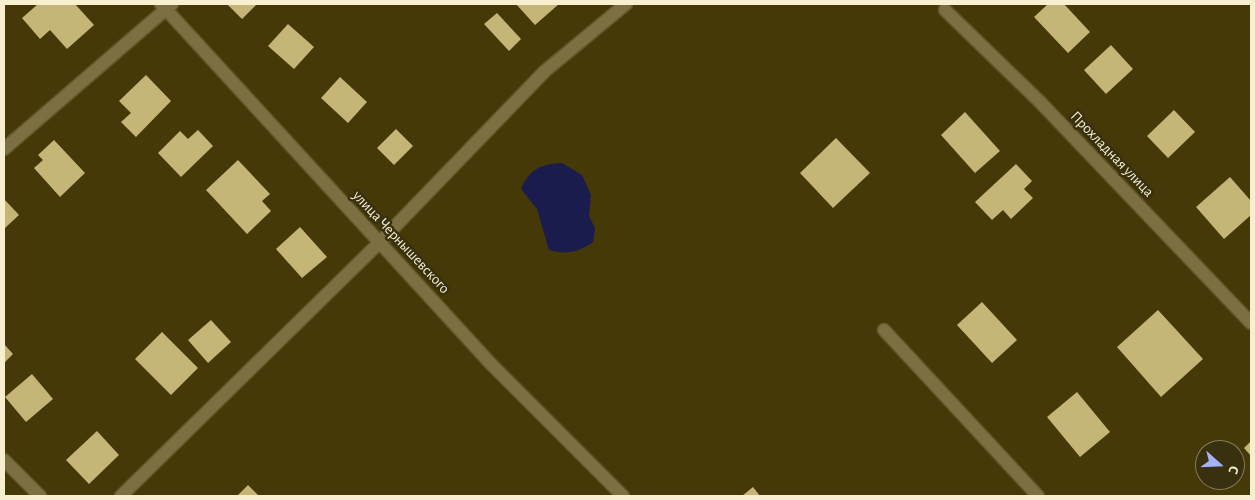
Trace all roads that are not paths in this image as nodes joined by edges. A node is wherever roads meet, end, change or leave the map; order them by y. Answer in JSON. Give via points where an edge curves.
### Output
{"nodes":[{"id":1,"x":626,"y":4,"type":"edge"},
{"id":2,"x":167,"y":6,"type":"edge"},
{"id":3,"x":945,"y":10,"type":"dead end"},
{"id":4,"x":4,"y":149,"type":"edge"},
{"id":5,"x":379,"y":243,"type":"junction"},
{"id":6,"x":1251,"y":323,"type":"edge"},
{"id":7,"x":884,"y":330,"type":"dead end"},
{"id":8,"x":4,"y":460,"type":"edge"},
{"id":9,"x":40,"y":496,"type":"edge"},
{"id":10,"x":121,"y":496,"type":"edge"},
{"id":11,"x":622,"y":496,"type":"edge"},
{"id":12,"x":1038,"y":496,"type":"edge"}],
"edges":[{"from":1,"to":5,"type":"street","via":[[545,71]]},
{"from":2,"to":4,"type":"street"},
{"from":2,"to":5,"type":"street","name":"улица Чернышевского"},
{"from":3,"to":6,"type":"street","name":"Прохладная улица","via":[[1040,102]]},
{"from":5,"to":10,"type":"street"},
{"from":5,"to":11,"type":"street","name":"улица Чернышевского","via":[[491,364]]},
{"from":7,"to":12,"type":"street"},
{"from":8,"to":9,"type":"street"}]}
